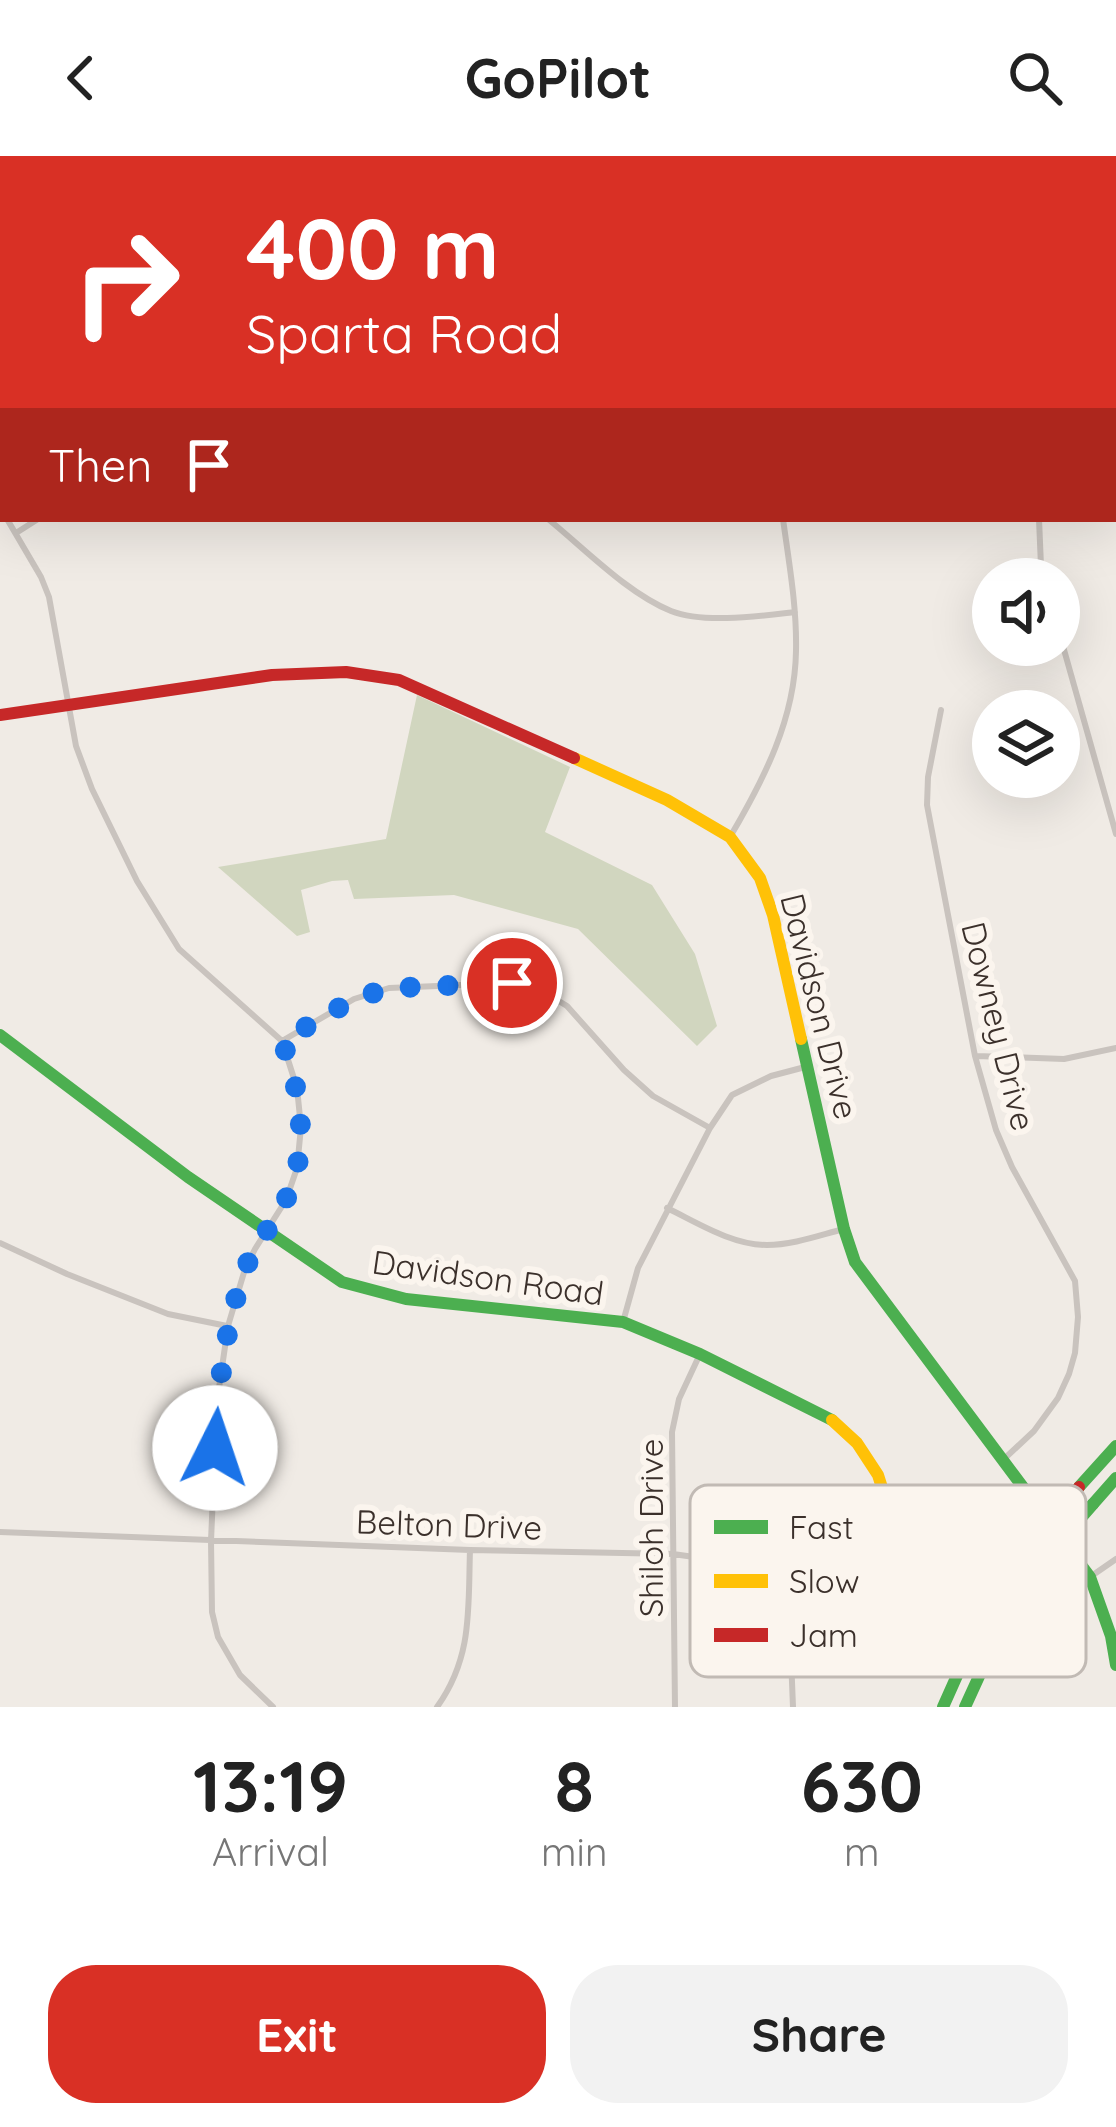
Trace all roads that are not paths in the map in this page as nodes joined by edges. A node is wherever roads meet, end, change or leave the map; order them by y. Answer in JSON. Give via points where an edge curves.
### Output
{"nodes":[{"id":1,"x":8,"y":522,"type":"edge"},
{"id":2,"x":33,"y":522,"type":"edge"},
{"id":3,"x":552,"y":522,"type":"edge"},
{"id":4,"x":783,"y":522,"type":"edge"},
{"id":5,"x":1040,"y":522,"type":"edge"},
{"id":6,"x":16,"y":533,"type":"junction"},
{"id":7,"x":1041,"y":558,"type":"edge"},
{"id":8,"x":795,"y":612,"type":"junction"},
{"id":9,"x":1069,"y":666,"type":"edge"},
{"id":10,"x":69,"y":704,"type":"junction"},
{"id":11,"x":941,"y":710,"type":"dead end"},
{"id":12,"x":0,"y":715,"type":"edge"},
{"id":13,"x":1116,"y":834,"type":"edge"},
{"id":14,"x":730,"y":837,"type":"junction"},
{"id":15,"x":0,"y":1035,"type":"edge"},
{"id":16,"x":282,"y":1041,"type":"junction"},
{"id":17,"x":1116,"y":1048,"type":"edge"},
{"id":18,"x":975,"y":1056,"type":"junction"},
{"id":19,"x":809,"y":1066,"type":"junction"},
{"id":20,"x":710,"y":1128,"type":"junction"},
{"id":21,"x":667,"y":1208,"type":"junction"},
{"id":22,"x":844,"y":1229,"type":"junction"},
{"id":23,"x":267,"y":1231,"type":"junction"},
{"id":24,"x":0,"y":1243,"type":"edge"},
{"id":25,"x":622,"y":1322,"type":"junction"},
{"id":26,"x":228,"y":1326,"type":"junction"},
{"id":27,"x":700,"y":1354,"type":"junction"},
{"id":28,"x":1116,"y":1446,"type":"edge"},
{"id":29,"x":1004,"y":1459,"type":"junction"},
{"id":30,"x":1116,"y":1478,"type":"edge"},
{"id":31,"x":881,"y":1485,"type":"edge"},
{"id":32,"x":1023,"y":1485,"type":"edge"},
{"id":33,"x":1081,"y":1485,"type":"edge"},
{"id":34,"x":1086,"y":1513,"type":"edge"},
{"id":35,"x":0,"y":1532,"type":"edge"},
{"id":36,"x":211,"y":1540,"type":"junction"},
{"id":37,"x":470,"y":1550,"type":"junction"},
{"id":38,"x":673,"y":1554,"type":"junction"},
{"id":39,"x":690,"y":1557,"type":"edge"},
{"id":40,"x":1116,"y":1558,"type":"edge"},
{"id":41,"x":1086,"y":1572,"type":"edge"},
{"id":42,"x":1090,"y":1577,"type":"junction"},
{"id":43,"x":1116,"y":1665,"type":"edge"},
{"id":44,"x":792,"y":1677,"type":"edge"},
{"id":45,"x":957,"y":1677,"type":"edge"},
{"id":46,"x":978,"y":1677,"type":"edge"},
{"id":47,"x":273,"y":1707,"type":"edge"},
{"id":48,"x":437,"y":1707,"type":"edge"},
{"id":49,"x":675,"y":1707,"type":"edge"},
{"id":50,"x":793,"y":1707,"type":"edge"},
{"id":51,"x":944,"y":1707,"type":"edge"},
{"id":52,"x":965,"y":1707,"type":"edge"}],
"edges":[{"from":1,"to":6,"type":"street"},
{"from":2,"to":6,"type":"street"},
{"from":3,"to":8,"type":"street","via":[[641,595],[673,611]]},
{"from":4,"to":8,"type":"street"},
{"from":5,"to":7,"type":"street"},
{"from":6,"to":10,"type":"street","via":[[49,596]]},
{"from":8,"to":14,"type":"street","via":[[782,733]]},
{"from":9,"to":13,"type":"street"},
{"from":10,"to":12,"type":"main road","name":"Davidson Drive"},
{"from":10,"to":14,"type":"main road","name":"Davidson Drive","via":[[300,672],[362,672],[399,680],[667,800]]},
{"from":10,"to":16,"type":"street","via":[[92,789],[179,949]]},
{"from":11,"to":18,"type":"street","name":"Downey Drive","via":[[927,805]]},
{"from":14,"to":19,"type":"main road","name":"Davidson Drive","via":[[760,878],[773,915]]},
{"from":15,"to":23,"type":"main road","name":"Davidson Road"},
{"from":16,"to":20,"type":"street","via":[[389,988],[512,983],[567,1006],[653,1096]]},
{"from":16,"to":23,"type":"street","via":[[297,1088],[300,1143],[286,1201]]},
{"from":17,"to":18,"type":"street","via":[[1064,1059]]},
{"from":18,"to":29,"type":"street","name":"Downey Drive","via":[[996,1130],[1075,1281],[1078,1317],[1058,1397]]},
{"from":19,"to":20,"type":"street","via":[[732,1095]]},
{"from":19,"to":22,"type":"main road","name":"Davidson Drive"},
{"from":20,"to":21,"type":"street"},
{"from":21,"to":22,"type":"street","via":[[746,1243]]},
{"from":21,"to":25,"type":"street"},
{"from":22,"to":29,"type":"main road","name":"Davidson Drive","via":[[855,1262]]},
{"from":23,"to":25,"type":"main road","name":"Davidson Road","via":[[342,1282],[378,1294]]},
{"from":23,"to":26,"type":"street","via":[[244,1270]]},
{"from":24,"to":26,"type":"street","via":[[168,1314]]},
{"from":25,"to":27,"type":"main road","name":"Davidson Road"},
{"from":26,"to":36,"type":"street"},
{"from":27,"to":31,"type":"main road","name":"Davidson Road","via":[[832,1420],[857,1443]]},
{"from":27,"to":38,"type":"street","name":"Shiloh Drive","via":[[672,1432]]},
{"from":28,"to":33,"type":"main road","bridge":true},
{"from":29,"to":32,"type":"main road","name":"Davidson Drive"},
{"from":30,"to":34,"type":"main road","bridge":true},
{"from":35,"to":36,"type":"street","name":"Belton Drive"},
{"from":36,"to":37,"type":"street","name":"Belton Drive"},
{"from":36,"to":47,"type":"street","via":[[218,1637],[240,1675]]},
{"from":37,"to":38,"type":"street","name":"Belton Drive"},
{"from":37,"to":48,"type":"street","via":[[467,1638]]},
{"from":38,"to":39,"type":"street","name":"Belton Drive"},
{"from":38,"to":49,"type":"street","name":"Shiloh Drive"},
{"from":40,"to":42,"type":"street"},
{"from":41,"to":42,"type":"main road","name":"Davidson Drive"},
{"from":42,"to":43,"type":"main road","name":"Davidson Drive"},
{"from":44,"to":50,"type":"street"},
{"from":45,"to":51,"type":"main road","bridge":true},
{"from":46,"to":52,"type":"main road","bridge":true}]}
